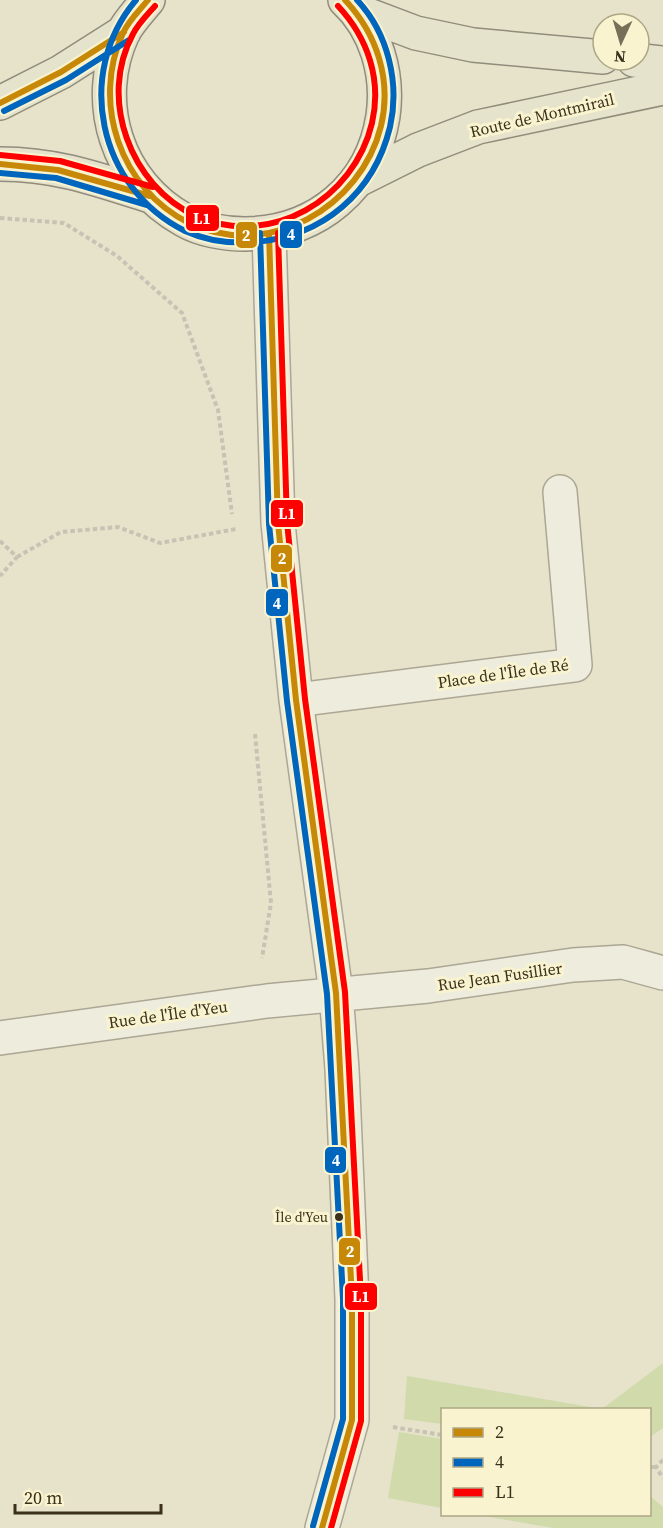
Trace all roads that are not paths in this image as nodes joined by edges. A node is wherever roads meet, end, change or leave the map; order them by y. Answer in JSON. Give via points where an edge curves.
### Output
{"nodes":[{"id":1,"x":148,"y":0,"type":"edge"},
{"id":2,"x":350,"y":5,"type":"edge"},
{"id":3,"x":124,"y":32,"type":"junction"},
{"id":4,"x":591,"y":56,"type":"edge"},
{"id":5,"x":663,"y":88,"type":"edge"},
{"id":6,"x":0,"y":102,"type":"edge"},
{"id":7,"x":0,"y":164,"type":"edge"},
{"id":8,"x":358,"y":180,"type":"junction"},
{"id":9,"x":150,"y":196,"type":"junction"},
{"id":10,"x":270,"y":233,"type":"junction"},
{"id":11,"x":560,"y":492,"type":"dead end"},
{"id":12,"x":296,"y":700,"type":"junction"},
{"id":13,"x":663,"y":973,"type":"edge"},
{"id":14,"x":336,"y":993,"type":"junction"},
{"id":15,"x":0,"y":1038,"type":"edge"},
{"id":16,"x":322,"y":1528,"type":"edge"}],
"edges":[{"from":1,"to":3,"type":"main road"},
{"from":2,"to":4,"type":"main road","via":[[416,33],[472,45]]},
{"from":2,"to":8,"type":"main road","via":[[378,49],[386,94],[379,140]]},
{"from":3,"to":6,"type":"main road","via":[[62,72]]},
{"from":3,"to":9,"type":"main road","via":[[110,74],[110,120],[124,161]]},
{"from":5,"to":8,"type":"main road","name":"Route de Montmirail","via":[[478,127],[418,150]]},
{"from":7,"to":9,"type":"main road","via":[[74,171]]},
{"from":8,"to":10,"type":"main road","via":[[333,205],[303,224]]},
{"from":9,"to":10,"type":"main road","via":[[185,221],[226,234]]},
{"from":10,"to":12,"type":"street","via":[[278,523]]},
{"from":11,"to":12,"type":"street","name":"Place de l'Île de Ré","via":[[575,665]]},
{"from":12,"to":14,"type":"street"},
{"from":13,"to":14,"type":"street","name":"Rue Jean Fusillier","via":[[623,962],[573,965],[428,986]]},
{"from":14,"to":15,"type":"street","name":"Rue de l'Île d'Yeu"},
{"from":14,"to":16,"type":"street","via":[[352,1299],[352,1420]]}]}
